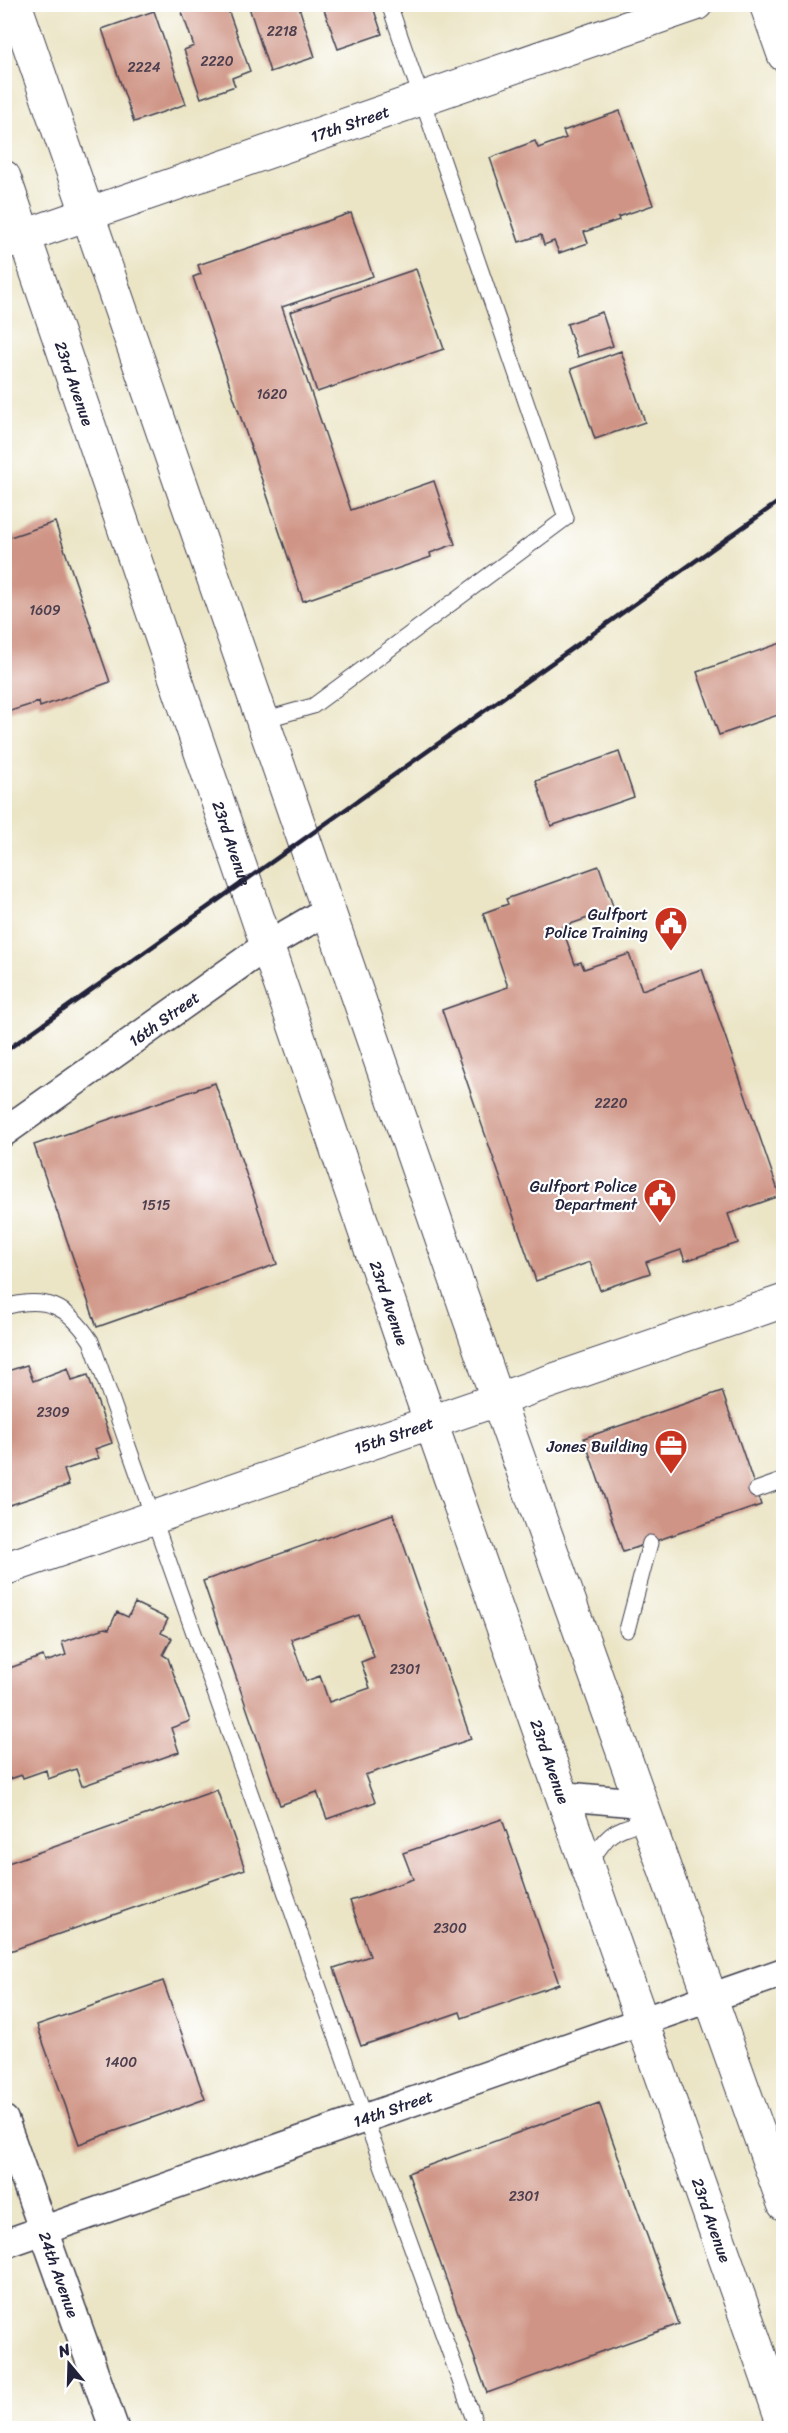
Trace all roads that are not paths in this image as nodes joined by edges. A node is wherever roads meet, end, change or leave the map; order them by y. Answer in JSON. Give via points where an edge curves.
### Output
{"nodes":[{"id":1,"x":15,"y":4,"type":"edge"},
{"id":2,"x":389,"y":4,"type":"edge"},
{"id":3,"x":696,"y":4,"type":"edge"},
{"id":4,"x":766,"y":4,"type":"edge"},
{"id":5,"x":783,"y":55,"type":"edge"},
{"id":6,"x":421,"y":99,"type":"junction"},
{"id":7,"x":4,"y":177,"type":"edge"},
{"id":8,"x":88,"y":214,"type":"junction"},
{"id":9,"x":15,"y":239,"type":"edge"},
{"id":10,"x":263,"y":720,"type":"junction"},
{"id":11,"x":328,"y":910,"type":"junction"},
{"id":12,"x":266,"y":946,"type":"junction"},
{"id":13,"x":4,"y":1132,"type":"edge"},
{"id":14,"x":783,"y":1301,"type":"edge"},
{"id":15,"x":4,"y":1307,"type":"edge"},
{"id":16,"x":497,"y":1398,"type":"junction"},
{"id":17,"x":431,"y":1422,"type":"junction"},
{"id":18,"x":783,"y":1480,"type":"edge"},
{"id":19,"x":756,"y":1490,"type":"dead end"},
{"id":20,"x":153,"y":1518,"type":"junction"},
{"id":21,"x":650,"y":1543,"type":"dead end"},
{"id":22,"x":4,"y":1569,"type":"edge"},
{"id":23,"x":627,"y":1630,"type":"dead end"},
{"id":24,"x":562,"y":1796,"type":"junction"},
{"id":25,"x":644,"y":1811,"type":"junction"},
{"id":26,"x":587,"y":1867,"type":"junction"},
{"id":27,"x":783,"y":1972,"type":"edge"},
{"id":28,"x":711,"y":1997,"type":"junction"},
{"id":29,"x":642,"y":2021,"type":"junction"},
{"id":30,"x":365,"y":2118,"type":"junction"},
{"id":31,"x":4,"y":2120,"type":"edge"},
{"id":32,"x":783,"y":2204,"type":"edge"},
{"id":33,"x":44,"y":2230,"type":"junction"},
{"id":34,"x":4,"y":2244,"type":"edge"},
{"id":35,"x":783,"y":2425,"type":"edge"},
{"id":36,"x":114,"y":2428,"type":"edge"},
{"id":37,"x":477,"y":2428,"type":"edge"}],
"edges":[{"from":1,"to":8,"type":"street"},
{"from":2,"to":6,"type":"lane"},
{"from":3,"to":6,"type":"street","name":"17th Street"},
{"from":4,"to":5,"type":"street"},
{"from":6,"to":8,"type":"street","name":"17th Street"},
{"from":6,"to":10,"type":"lane","via":[[566,518],[313,706]]},
{"from":7,"to":9,"type":"street","name":"23rd Avenue"},
{"from":8,"to":9,"type":"street","name":"17th Street"},
{"from":8,"to":10,"type":"street"},
{"from":9,"to":12,"type":"street","name":"23rd Avenue"},
{"from":10,"to":11,"type":"street"},
{"from":11,"to":12,"type":"street","name":"16th Street"},
{"from":11,"to":16,"type":"street"},
{"from":12,"to":13,"type":"street","name":"16th Street"},
{"from":12,"to":17,"type":"street","name":"23rd Avenue"},
{"from":14,"to":16,"type":"street","name":"15th Street"},
{"from":15,"to":20,"type":"lane","via":[[38,1301],[63,1309],[78,1321],[91,1341]]},
{"from":16,"to":17,"type":"street","name":"15th Street"},
{"from":16,"to":25,"type":"street"},
{"from":17,"to":20,"type":"street","name":"15th Street"},
{"from":17,"to":24,"type":"street","name":"23rd Avenue"},
{"from":18,"to":19,"type":"lane"},
{"from":20,"to":22,"type":"street","name":"15th Street"},
{"from":20,"to":30,"type":"lane"},
{"from":21,"to":23,"type":"lane"},
{"from":24,"to":25,"type":"street"},
{"from":24,"to":26,"type":"street","name":"23rd Avenue"},
{"from":25,"to":26,"type":"lane","via":[[606,1838]]},
{"from":25,"to":28,"type":"street"},
{"from":26,"to":29,"type":"street","name":"23rd Avenue"},
{"from":27,"to":28,"type":"street","name":"14th Street"},
{"from":28,"to":29,"type":"street","name":"14th Street"},
{"from":28,"to":32,"type":"street"},
{"from":29,"to":30,"type":"street","name":"14th Street"},
{"from":29,"to":35,"type":"street","name":"23rd Avenue"},
{"from":30,"to":33,"type":"street","name":"14th Street"},
{"from":30,"to":37,"type":"lane"},
{"from":31,"to":33,"type":"street","name":"24th Avenue"},
{"from":33,"to":34,"type":"street","name":"14th Street"},
{"from":33,"to":36,"type":"street","name":"24th Avenue"}]}
